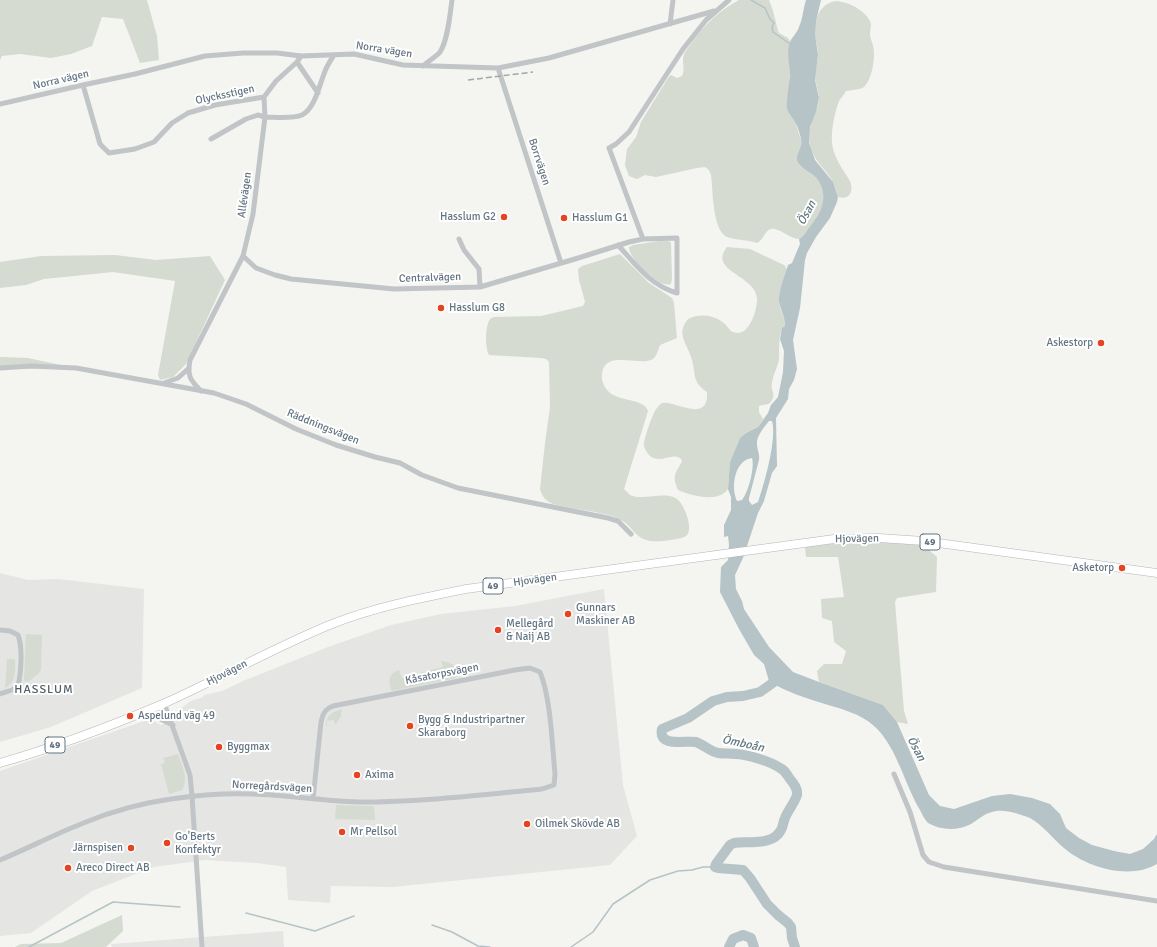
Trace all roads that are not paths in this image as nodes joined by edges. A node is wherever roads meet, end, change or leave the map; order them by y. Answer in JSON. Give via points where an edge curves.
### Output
{"nodes":[{"id":1,"x":452,"y":0,"type":"edge"},
{"id":2,"x":673,"y":0,"type":"edge"},
{"id":3,"x":729,"y":0,"type":"edge"},
{"id":4,"x":714,"y":11,"type":"junction"},
{"id":5,"x":670,"y":24,"type":"junction"},
{"id":6,"x":334,"y":55,"type":"junction"},
{"id":7,"x":301,"y":56,"type":"junction"},
{"id":8,"x":297,"y":62,"type":"junction"},
{"id":9,"x":423,"y":66,"type":"junction"},
{"id":10,"x":498,"y":68,"type":"junction"},
{"id":11,"x":83,"y":85,"type":"junction"},
{"id":12,"x":318,"y":93,"type":"junction"},
{"id":13,"x":264,"y":97,"type":"junction"},
{"id":14,"x":0,"y":104,"type":"edge"},
{"id":15,"x":265,"y":118,"type":"junction"},
{"id":16,"x":211,"y":139,"type":"dead end"},
{"id":17,"x":459,"y":239,"type":"dead end"},
{"id":18,"x":643,"y":239,"type":"junction"},
{"id":19,"x":618,"y":245,"type":"junction"},
{"id":20,"x":243,"y":256,"type":"junction"},
{"id":21,"x":561,"y":263,"type":"junction"},
{"id":22,"x":480,"y":287,"type":"junction"},
{"id":23,"x":0,"y":368,"type":"edge"},
{"id":24,"x":188,"y":368,"type":"junction"},
{"id":25,"x":162,"y":384,"type":"junction"},
{"id":26,"x":202,"y":391,"type":"junction"},
{"id":27,"x":631,"y":534,"type":"dead end"},
{"id":28,"x":1157,"y":573,"type":"edge"},
{"id":29,"x":0,"y":630,"type":"edge"},
{"id":30,"x":0,"y":694,"type":"edge"},
{"id":31,"x":164,"y":703,"type":"junction"},
{"id":32,"x":141,"y":712,"type":"junction"},
{"id":33,"x":173,"y":725,"type":"junction"},
{"id":34,"x":0,"y":763,"type":"edge"},
{"id":35,"x":894,"y":774,"type":"dead end"},
{"id":36,"x":554,"y":785,"type":"joint"},
{"id":37,"x":192,"y":796,"type":"junction"},
{"id":38,"x":313,"y":799,"type":"junction"},
{"id":39,"x":0,"y":860,"type":"edge"},
{"id":40,"x":1157,"y":901,"type":"edge"},
{"id":41,"x":202,"y":947,"type":"edge"}],
"edges":[{"from":1,"to":9,"type":"street","via":[[445,40],[440,53]]},
{"from":2,"to":5,"type":"street"},
{"from":3,"to":4,"type":"street"},
{"from":4,"to":5,"type":"street","name":"Norra vägen"},
{"from":4,"to":18,"type":"street","via":[[683,49],[629,132],[609,148]]},
{"from":5,"to":10,"type":"street","name":"Norra vägen","via":[[549,58]]},
{"from":6,"to":7,"type":"street","name":"Norra vägen"},
{"from":6,"to":9,"type":"street","name":"Norra vägen","via":[[354,54],[386,62]]},
{"from":6,"to":12,"type":"street","via":[[324,72]]},
{"from":7,"to":8,"type":"street"},
{"from":7,"to":11,"type":"street","name":"Norra vägen","via":[[243,53],[205,56]]},
{"from":8,"to":12,"type":"street"},
{"from":8,"to":13,"type":"street","via":[[276,81]]},
{"from":9,"to":10,"type":"street","name":"Norra vägen"},
{"from":10,"to":21,"type":"street","name":"Borrvägen"},
{"from":11,"to":13,"type":"street","name":"Olycksstigen","via":[[100,144],[109,152],[135,150],[154,142],[172,123],[188,113],[215,105]]},
{"from":11,"to":14,"type":"street","name":"Norra vägen"},
{"from":12,"to":15,"type":"street","via":[[309,110],[303,114]]},
{"from":13,"to":15,"type":"street","name":"Allévägen"},
{"from":15,"to":16,"type":"street","via":[[258,115],[246,119]]},
{"from":15,"to":20,"type":"street","name":"Allévägen","via":[[254,214]]},
{"from":17,"to":22,"type":"street","via":[[479,269]]},
{"from":18,"to":19,"type":"street","name":"Centralvägen"},
{"from":18,"to":19,"type":"street","name":"Centralvägen","via":[[677,238],[677,294],[651,281]]},
{"from":19,"to":21,"type":"street","name":"Centralvägen"},
{"from":20,"to":22,"type":"street","name":"Centralvägen","via":[[256,268],[291,280],[394,289]]},
{"from":20,"to":24,"type":"street","name":"Allévägen"},
{"from":21,"to":22,"type":"street","name":"Centralvägen"},
{"from":23,"to":25,"type":"street","name":"Räddningsvägen","via":[[76,368]]},
{"from":24,"to":25,"type":"street","via":[[178,378]]},
{"from":24,"to":26,"type":"street","via":[[191,381]]},
{"from":25,"to":26,"type":"street","name":"Räddningsvägen"},
{"from":26,"to":27,"type":"street","name":"Räddningsvägen","via":[[246,404],[329,443],[400,463],[458,488],[608,518],[618,521]]},
{"from":28,"to":31,"type":"main road","name":"Hjovägen","number":"49","via":[[924,541],[834,539],[423,597],[378,609],[298,638]]},
{"from":29,"to":30,"type":"street","via":[[18,635],[20,647],[18,686]]},
{"from":31,"to":32,"type":"main road","name":"Hjovägen","number":"49"},
{"from":31,"to":33,"type":"street"},
{"from":32,"to":33,"type":"street"},
{"from":32,"to":34,"type":"main road","name":"Hjovägen","number":"49"},
{"from":33,"to":37,"type":"street","via":[[190,775]]},
{"from":35,"to":40,"type":"street","via":[[910,812],[921,852],[929,862],[944,867]]},
{"from":36,"to":38,"type":"street","name":"Norregårdsvägen","via":[[542,789],[442,799],[356,802]]},
{"from":36,"to":38,"type":"street","name":"Kåsatorpsvägen","via":[[555,774],[544,685],[540,672],[530,668],[328,708],[324,711],[321,722]]},
{"from":37,"to":38,"type":"street","name":"Norregårdsvägen","via":[[253,794]]},
{"from":37,"to":39,"type":"street","name":"Norregårdsvägen","via":[[145,804],[100,817]]},
{"from":37,"to":41,"type":"street"}]}
